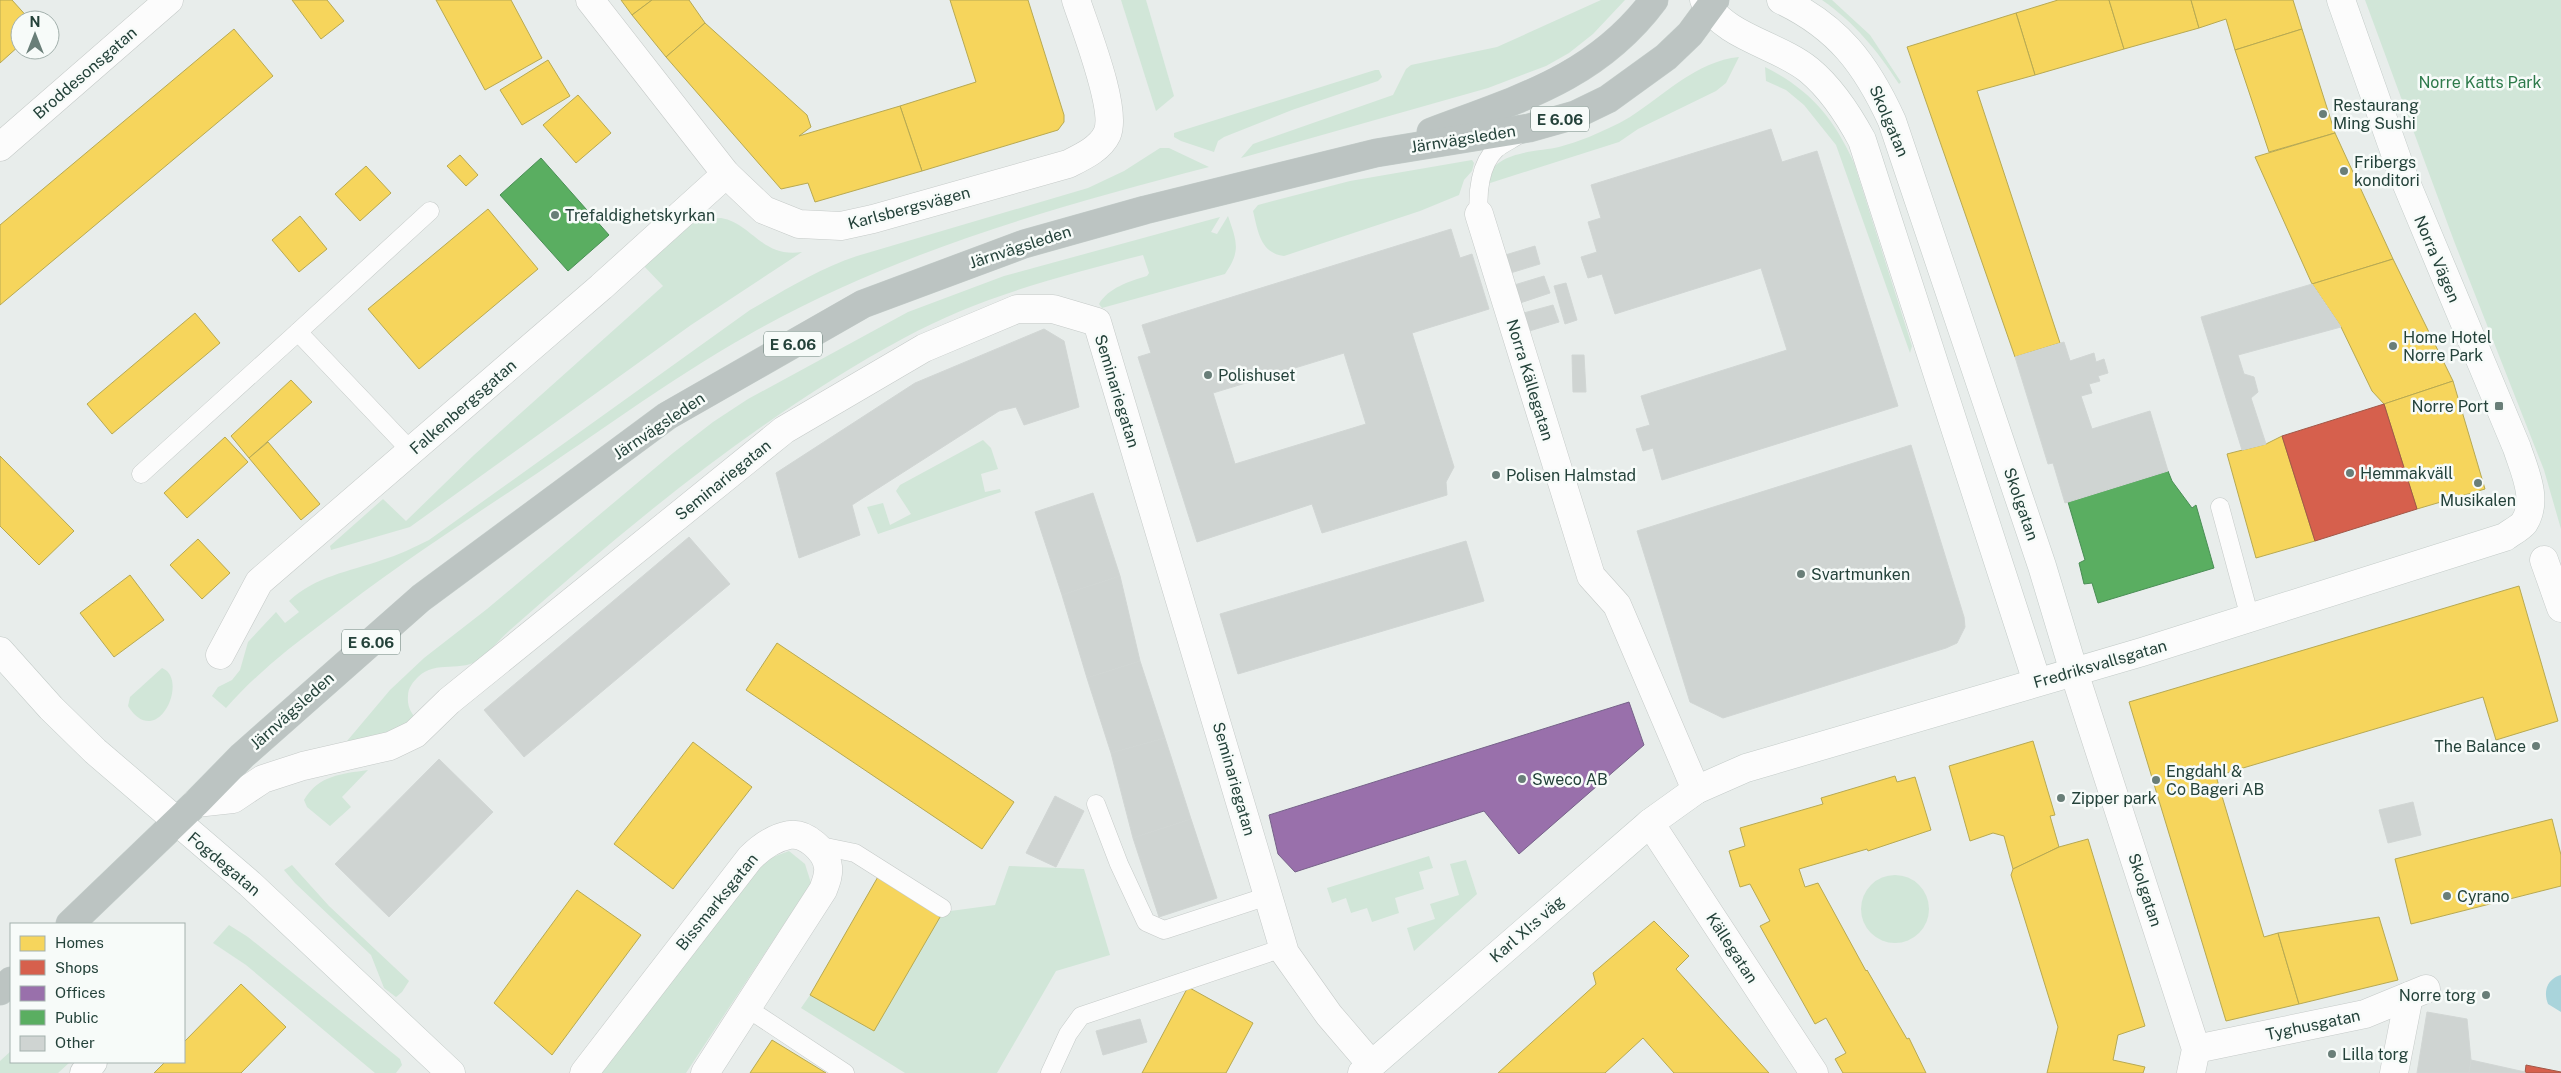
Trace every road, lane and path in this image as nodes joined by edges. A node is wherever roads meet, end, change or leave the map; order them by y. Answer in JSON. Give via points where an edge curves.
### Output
{"nodes":[{"id":1,"x":169,"y":0,"type":"edge"},
{"id":2,"x":590,"y":0,"type":"edge"},
{"id":3,"x":1076,"y":0,"type":"edge"},
{"id":4,"x":1781,"y":0,"type":"edge"},
{"id":5,"x":2341,"y":0,"type":"edge"},
{"id":6,"x":1710,"y":3,"type":"edge"},
{"id":7,"x":1655,"y":4,"type":"edge"},
{"id":8,"x":1529,"y":128,"type":"junction"},
{"id":9,"x":0,"y":147,"type":"edge"},
{"id":10,"x":1376,"y":153,"type":"junction"},
{"id":11,"x":726,"y":174,"type":"junction"},
{"id":12,"x":430,"y":211,"type":"dead end"},
{"id":13,"x":1478,"y":214,"type":"joint"},
{"id":14,"x":298,"y":332,"type":"junction"},
{"id":15,"x":411,"y":451,"type":"junction"},
{"id":16,"x":141,"y":474,"type":"dead end"},
{"id":17,"x":2220,"y":507,"type":"dead end"},
{"id":18,"x":2505,"y":536,"type":"joint"},
{"id":19,"x":2544,"y":560,"type":"dead end"},
{"id":20,"x":2561,"y":608,"type":"edge"},
{"id":21,"x":2250,"y":618,"type":"junction"},
{"id":22,"x":0,"y":651,"type":"edge"},
{"id":23,"x":220,"y":655,"type":"dead end"},
{"id":24,"x":2074,"y":672,"type":"junction"},
{"id":25,"x":2037,"y":682,"type":"junction"},
{"id":26,"x":1696,"y":790,"type":"junction"},
{"id":27,"x":196,"y":803,"type":"junction"},
{"id":28,"x":1096,"y":804,"type":"dead end"},
{"id":29,"x":176,"y":823,"type":"junction"},
{"id":30,"x":1650,"y":823,"type":"junction"},
{"id":31,"x":816,"y":845,"type":"junction"},
{"id":32,"x":1268,"y":896,"type":"junction"},
{"id":33,"x":942,"y":908,"type":"dead end"},
{"id":34,"x":71,"y":923,"type":"edge"},
{"id":35,"x":1283,"y":948,"type":"junction"},
{"id":36,"x":10,"y":981,"type":"edge"},
{"id":37,"x":0,"y":991,"type":"edge"},
{"id":38,"x":747,"y":1008,"type":"junction"},
{"id":39,"x":2194,"y":1061,"type":"edge"},
{"id":40,"x":92,"y":1063,"type":"edge"},
{"id":41,"x":1367,"y":1068,"type":"edge"},
{"id":42,"x":84,"y":1073,"type":"edge"},
{"id":43,"x":451,"y":1073,"type":"edge"},
{"id":44,"x":584,"y":1073,"type":"edge"},
{"id":45,"x":705,"y":1073,"type":"edge"},
{"id":46,"x":845,"y":1073,"type":"edge"},
{"id":47,"x":1050,"y":1073,"type":"edge"},
{"id":48,"x":1814,"y":1073,"type":"edge"},
{"id":49,"x":2394,"y":1073,"type":"edge"}],
"edges":[{"from":1,"to":9,"type":"street","name":"Broddesonsgatan"},
{"from":2,"to":11,"type":"street","name":"Karlsbergsvägen"},
{"from":3,"to":11,"type":"street","name":"Karlsbergsvägen","via":[[1109,111],[1107,135],[1092,152],[1059,167],[841,226],[799,224],[764,210]]},
{"from":4,"to":24,"type":"street","name":"Skolgatan","via":[[1811,16],[1863,65],[1892,121],[2042,566]]},
{"from":5,"to":18,"type":"street","name":"Norra Vägen","via":[[2402,173],[2517,448],[2530,488],[2530,504],[2524,523]]},
{"from":6,"to":8,"type":"highway","name":"Järnvägsleden","number":"E 6.06","via":[[1690,34],[1666,57],[1608,99],[1575,115]]},
{"from":6,"to":25,"type":"street","name":"Skolgatan","via":[[1729,26],[1808,69],[1830,91],[1862,140]]},
{"from":7,"to":10,"type":"highway","name":"Järnvägsleden","number":"E 6.06","via":[[1611,47],[1576,73],[1531,95]]},
{"from":8,"to":10,"type":"highway","name":"Järnvägsleden","number":"E 6.06"},
{"from":8,"to":13,"type":"lane","via":[[1495,150],[1480,182]]},
{"from":10,"to":27,"type":"highway","name":"Järnvägsleden","number":"E 6.06","via":[[1250,182],[1024,244],[864,304],[667,416],[429,592],[257,742]]},
{"from":11,"to":15,"type":"street","name":"Falkenbergsgatan"},
{"from":12,"to":14,"type":"lane"},
{"from":13,"to":26,"type":"street","name":"Norra Källegatan","via":[[1591,576],[1617,605]]},
{"from":14,"to":15,"type":"lane"},
{"from":14,"to":16,"type":"lane"},
{"from":15,"to":23,"type":"street","name":"Falkenbergsgatan","via":[[259,582]]},
{"from":17,"to":21,"type":"lane"},
{"from":18,"to":21,"type":"street","name":"Fredriksvallsgatan"},
{"from":19,"to":20,"type":"street"},
{"from":21,"to":24,"type":"street","name":"Fredriksvallsgatan"},
{"from":22,"to":29,"type":"street","name":"Fogdegatan","via":[[51,708]]},
{"from":24,"to":25,"type":"street","name":"Fredriksvallsgatan"},
{"from":24,"to":39,"type":"street","name":"Skolgatan"},
{"from":25,"to":26,"type":"street","name":"Fredriksvallsgatan","via":[[1746,768]]},
{"from":26,"to":30,"type":"street","name":"Karl XI:s väg"},
{"from":27,"to":29,"type":"highway","name":"Järnvägsleden","number":"E 6.06"},
{"from":27,"to":32,"type":"street","name":"Seminariegatan","via":[[233,799],[263,779],[303,766],[390,746],[414,734],[450,701],[784,430],[924,348],[1016,309],[1053,309],[1096,322]]},
{"from":28,"to":32,"type":"lane","via":[[1146,922],[1164,930]]},
{"from":29,"to":34,"type":"highway","name":"Järnvägsleden","number":"E 6.06"},
{"from":29,"to":43,"type":"street","name":"Fogdegatan","via":[[250,884]]},
{"from":30,"to":41,"type":"street","name":"Karl XI:s väg"},
{"from":30,"to":48,"type":"street","name":"Källegatan"},
{"from":31,"to":33,"type":"lane","via":[[855,853]]},
{"from":31,"to":38,"type":"street","via":[[828,865],[823,890]]},
{"from":31,"to":44,"type":"street","name":"Bissmarksgatan","via":[[792,834],[776,838],[750,858]]},
{"from":32,"to":35,"type":"street","name":"Seminariegatan"},
{"from":35,"to":41,"type":"street","name":"Seminariegatan"},
{"from":35,"to":47,"type":"lane","via":[[1081,1016],[1068,1034]]},
{"from":36,"to":37,"type":"highway"},
{"from":38,"to":45,"type":"street"},
{"from":38,"to":46,"type":"lane"},
{"from":39,"to":49,"type":"street","name":"Tyghusgatan","via":[[2365,1014],[2417,993]]},
{"from":40,"to":42,"type":"street"}]}
